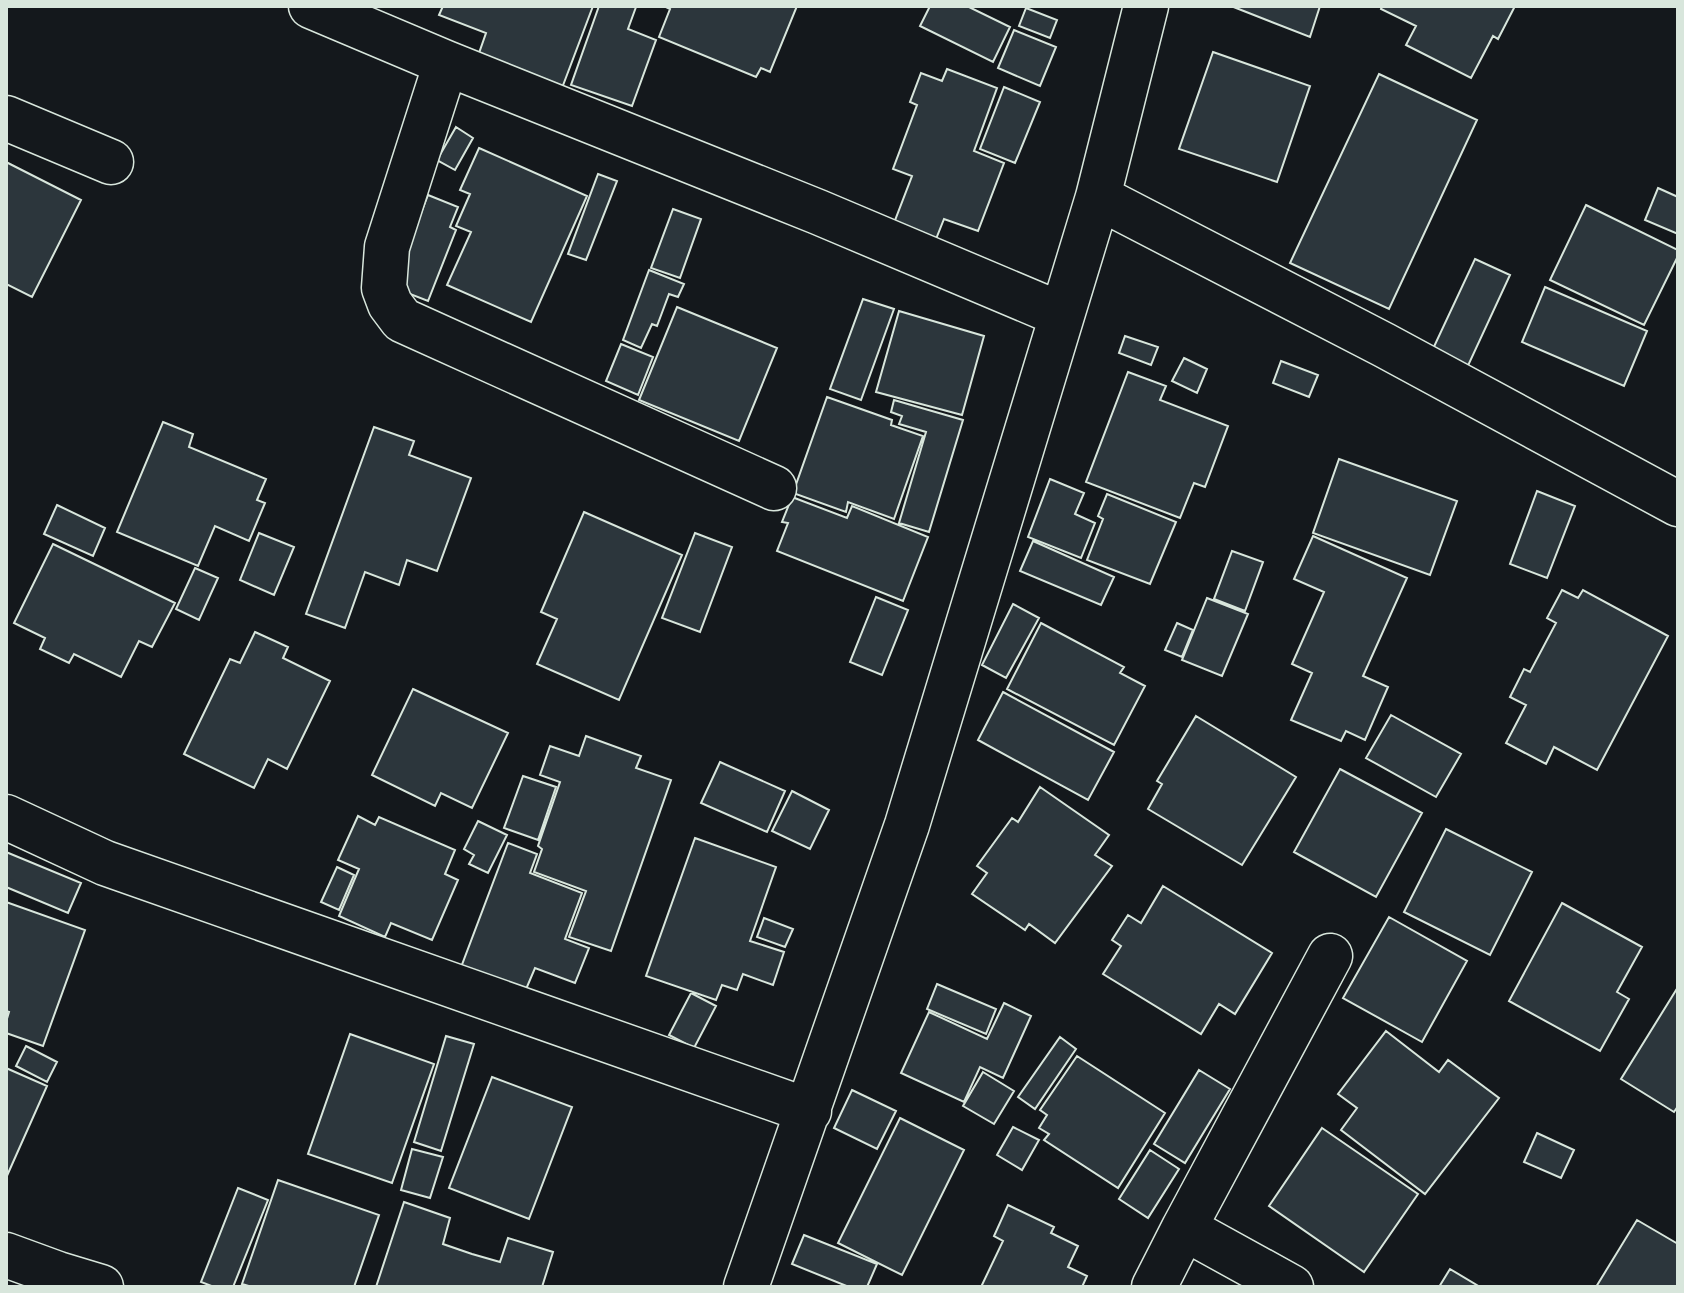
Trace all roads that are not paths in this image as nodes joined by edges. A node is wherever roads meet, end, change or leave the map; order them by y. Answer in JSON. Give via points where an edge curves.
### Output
{"nodes":[{"id":1,"x":311,"y":6,"type":"edge"},
{"id":2,"x":1146,"y":6,"type":"edge"},
{"id":3,"x":446,"y":63,"type":"junction"},
{"id":4,"x":6,"y":118,"type":"edge"},
{"id":5,"x":111,"y":162,"type":"dead end"},
{"id":6,"x":1098,"y":197,"type":"junction"},
{"id":7,"x":1062,"y":315,"type":"junction"},
{"id":8,"x":774,"y":488,"type":"dead end"},
{"id":9,"x":1678,"y":504,"type":"edge"},
{"id":10,"x":6,"y":817,"type":"edge"},
{"id":11,"x":1330,"y":956,"type":"dead end"},
{"id":12,"x":809,"y":1111,"type":"junction"},
{"id":13,"x":1184,"y":1228,"type":"junction"},
{"id":14,"x":6,"y":1255,"type":"edge"},
{"id":15,"x":101,"y":1287,"type":"edge"},
{"id":16,"x":746,"y":1287,"type":"edge"},
{"id":17,"x":1154,"y":1287,"type":"edge"},
{"id":18,"x":1291,"y":1287,"type":"edge"}],
"edges":[{"from":1,"to":3,"type":"street"},
{"from":2,"to":6,"type":"street"},
{"from":3,"to":7,"type":"street"},
{"from":3,"to":8,"type":"street","via":[[387,247],[384,288],[402,320]]},
{"from":4,"to":5,"type":"street"},
{"from":6,"to":7,"type":"street"},
{"from":6,"to":9,"type":"street"},
{"from":7,"to":12,"type":"street","via":[[907,825]]},
{"from":10,"to":12,"type":"street","via":[[105,863]]},
{"from":11,"to":13,"type":"street"},
{"from":12,"to":16,"type":"street"},
{"from":13,"to":17,"type":"street"},
{"from":13,"to":18,"type":"street"},
{"from":14,"to":15,"type":"street"}]}
